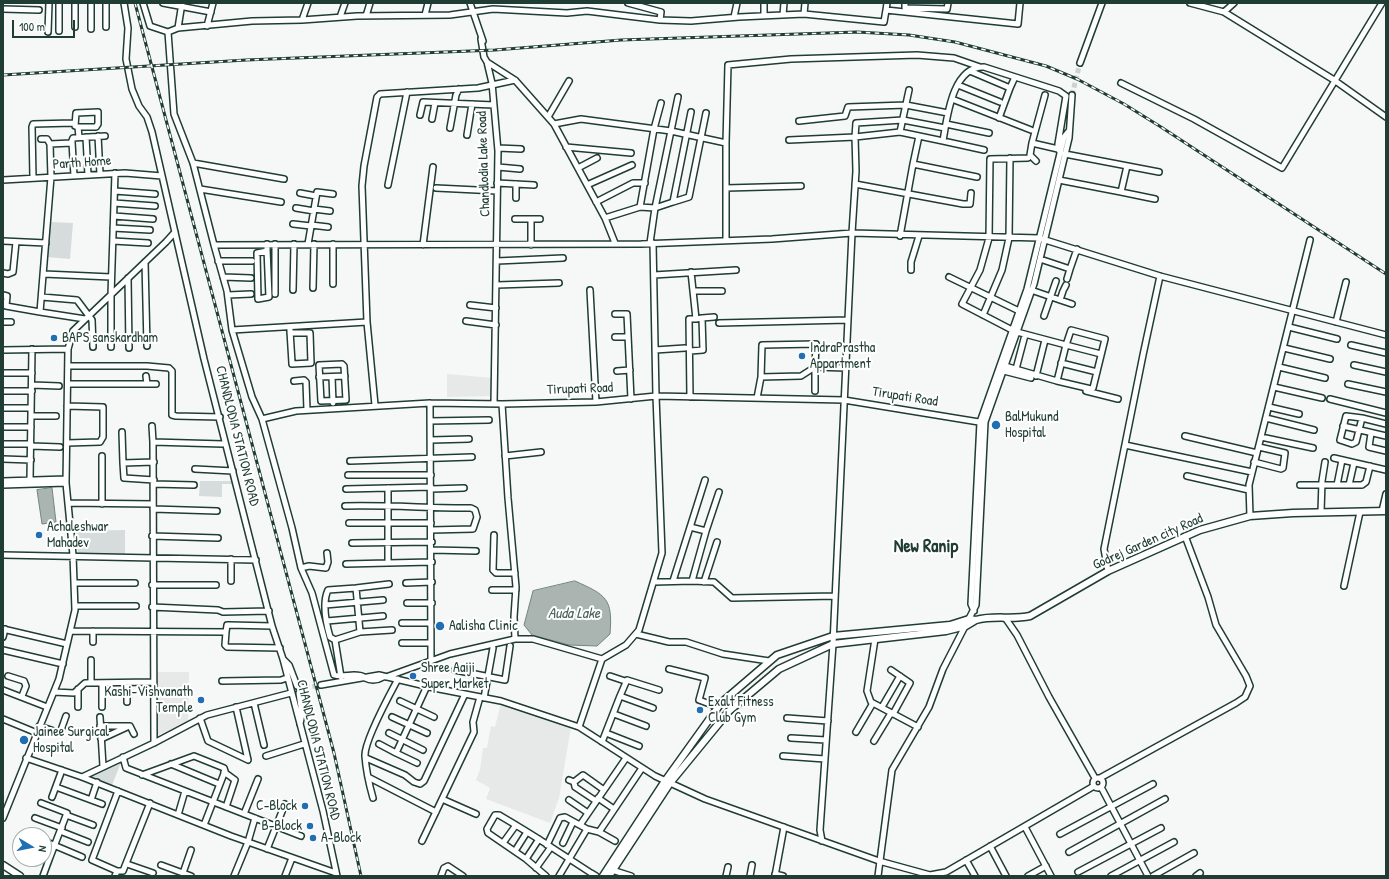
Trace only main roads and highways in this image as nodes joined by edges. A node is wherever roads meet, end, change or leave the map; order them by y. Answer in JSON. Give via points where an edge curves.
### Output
{"nodes":[{"id":1,"x":1384,"y":511,"type":"edge"},
{"id":2,"x":976,"y":620,"type":"junction"},
{"id":3,"x":668,"y":782,"type":"junction"},
{"id":4,"x":3,"y":865,"type":"edge"},
{"id":5,"x":610,"y":873,"type":"edge"},
{"id":6,"x":20,"y":876,"type":"edge"},
{"id":7,"x":603,"y":876,"type":"edge"}],
"edges":[{"from":1,"to":2,"type":"main road","name":"Godrej Garden city Road","via":[[1250,516],[1185,536],[1108,571],[1030,616],[1019,619],[985,617]]},
{"from":2,"to":3,"type":"main road","via":[[966,626],[946,631],[833,644],[778,669],[729,712]]},
{"from":2,"to":3,"type":"main road","via":[[969,619],[950,625],[833,636],[777,655],[718,707]]},
{"from":3,"to":5,"type":"main road"},
{"from":3,"to":7,"type":"main road"},
{"from":4,"to":6,"type":"main road"}]}
